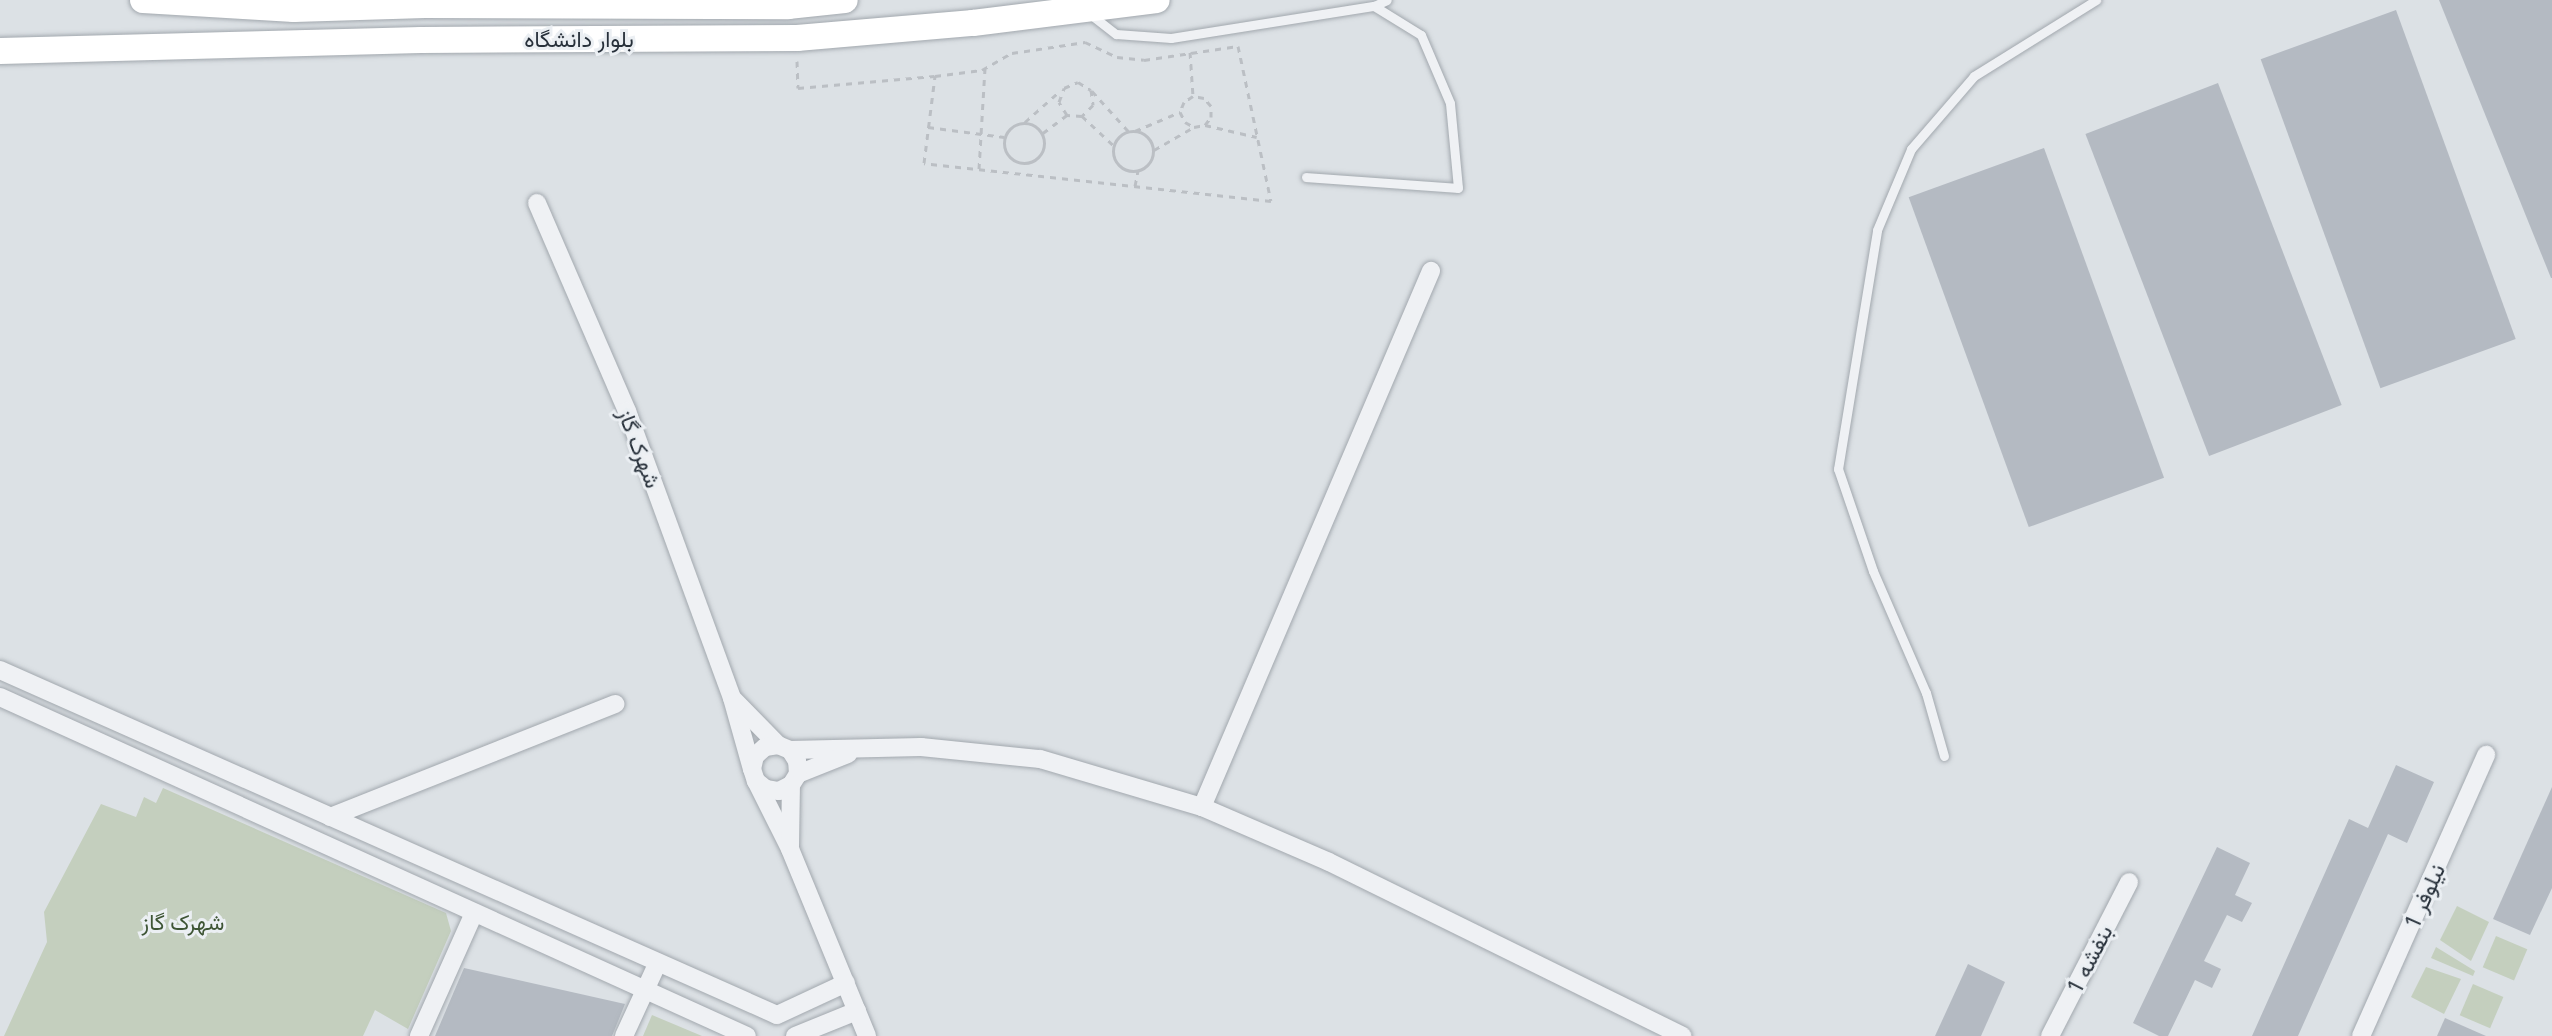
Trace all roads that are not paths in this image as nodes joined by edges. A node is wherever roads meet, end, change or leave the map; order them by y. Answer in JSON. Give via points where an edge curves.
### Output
{"nodes":[{"id":1,"x":143,"y":0,"type":"edge"},
{"id":2,"x":845,"y":0,"type":"edge"},
{"id":3,"x":1157,"y":0,"type":"edge"},
{"id":4,"x":1387,"y":0,"type":"edge"},
{"id":5,"x":2096,"y":0,"type":"edge"},
{"id":6,"x":425,"y":5,"type":"junction"},
{"id":7,"x":1374,"y":6,"type":"junction"},
{"id":8,"x":1084,"y":10,"type":"junction"},
{"id":9,"x":421,"y":40,"type":"junction"},
{"id":10,"x":3,"y":49,"type":"edge"},
{"id":11,"x":1306,"y":177,"type":"dead end"},
{"id":12,"x":537,"y":203,"type":"dead end"},
{"id":13,"x":1431,"y":271,"type":"dead end"},
{"id":14,"x":0,"y":670,"type":"edge"},
{"id":15,"x":0,"y":697,"type":"edge"},
{"id":16,"x":732,"y":698,"type":"junction"},
{"id":17,"x":615,"y":704,"type":"dead end"},
{"id":18,"x":93,"y":711,"type":"junction"},
{"id":19,"x":82,"y":734,"type":"junction"},
{"id":20,"x":784,"y":747,"type":"junction"},
{"id":21,"x":859,"y":750,"type":"junction"},
{"id":22,"x":2486,"y":755,"type":"dead end"},
{"id":23,"x":1944,"y":756,"type":"dead end"},
{"id":24,"x":754,"y":775,"type":"junction"},
{"id":25,"x":794,"y":779,"type":"junction"},
{"id":26,"x":1202,"y":807,"type":"junction"},
{"id":27,"x":330,"y":817,"type":"junction"},
{"id":28,"x":790,"y":849,"type":"junction"},
{"id":29,"x":2129,"y":882,"type":"dead end"},
{"id":30,"x":474,"y":913,"type":"junction"},
{"id":31,"x":658,"y":962,"type":"junction"},
{"id":32,"x":846,"y":983,"type":"junction"},
{"id":33,"x":645,"y":990,"type":"junction"},
{"id":34,"x":857,"y":1011,"type":"junction"},
{"id":35,"x":419,"y":1036,"type":"edge"},
{"id":36,"x":624,"y":1036,"type":"edge"},
{"id":37,"x":747,"y":1036,"type":"edge"},
{"id":38,"x":795,"y":1036,"type":"edge"},
{"id":39,"x":867,"y":1036,"type":"edge"},
{"id":40,"x":1682,"y":1036,"type":"edge"},
{"id":41,"x":2050,"y":1036,"type":"edge"},
{"id":42,"x":2361,"y":1036,"type":"edge"}],
"edges":[{"from":1,"to":6,"type":"main road","name":"بلوار دانشگاه","via":[[294,9]]},
{"from":2,"to":6,"type":"main road","name":"بلوار دانشگاه","via":[[788,6]]},
{"from":3,"to":8,"type":"main road","name":"بلوار دانشگاه"},
{"from":4,"to":7,"type":"lane"},
{"from":5,"to":23,"type":"lane","via":[[1974,76],[1911,149],[1877,230],[1838,469],[1873,571],[1926,693]]},
{"from":6,"to":9,"type":"main road"},
{"from":7,"to":8,"type":"lane","via":[[1171,38],[1116,34]]},
{"from":7,"to":11,"type":"lane","via":[[1421,35],[1450,103],[1458,188]]},
{"from":8,"to":9,"type":"main road","name":"بلوار دانشگاه","via":[[797,38]]},
{"from":9,"to":10,"type":"main road","name":"بلوار دانشگاه"},
{"from":12,"to":16,"type":"street","name":"شهرک گاز","via":[[627,411]]},
{"from":13,"to":26,"type":"street"},
{"from":14,"to":18,"type":"street"},
{"from":15,"to":19,"type":"street"},
{"from":16,"to":20,"type":"street"},
{"from":16,"to":24,"type":"street","name":"شهرک گاز"},
{"from":17,"to":27,"type":"street"},
{"from":18,"to":19,"type":"street"},
{"from":18,"to":27,"type":"street"},
{"from":19,"to":30,"type":"street"},
{"from":20,"to":21,"type":"street"},
{"from":20,"to":24,"type":"street","via":[[765,747],[755,756]]},
{"from":20,"to":25,"type":"street","via":[[797,761]]},
{"from":21,"to":25,"type":"street"},
{"from":21,"to":26,"type":"street","via":[[921,747],[1040,759]]},
{"from":22,"to":42,"type":"street","name":"نیلوفر 1"},
{"from":24,"to":25,"type":"street","via":[[766,789],[779,791]]},
{"from":24,"to":28,"type":"street","name":"شهرک گاز"},
{"from":25,"to":28,"type":"street"},
{"from":26,"to":40,"type":"street","via":[[1329,862]]},
{"from":27,"to":31,"type":"street"},
{"from":28,"to":32,"type":"street","name":"شهرک گاز"},
{"from":29,"to":41,"type":"street","name":"بنفشه 1"},
{"from":30,"to":33,"type":"street"},
{"from":30,"to":35,"type":"street"},
{"from":31,"to":32,"type":"street","via":[[777,1015]]},
{"from":31,"to":33,"type":"street"},
{"from":32,"to":34,"type":"street","name":"شهرک گاز"},
{"from":33,"to":36,"type":"street"},
{"from":33,"to":37,"type":"street"},
{"from":34,"to":38,"type":"street"},
{"from":34,"to":39,"type":"street","name":"شهرک گاز"}]}
